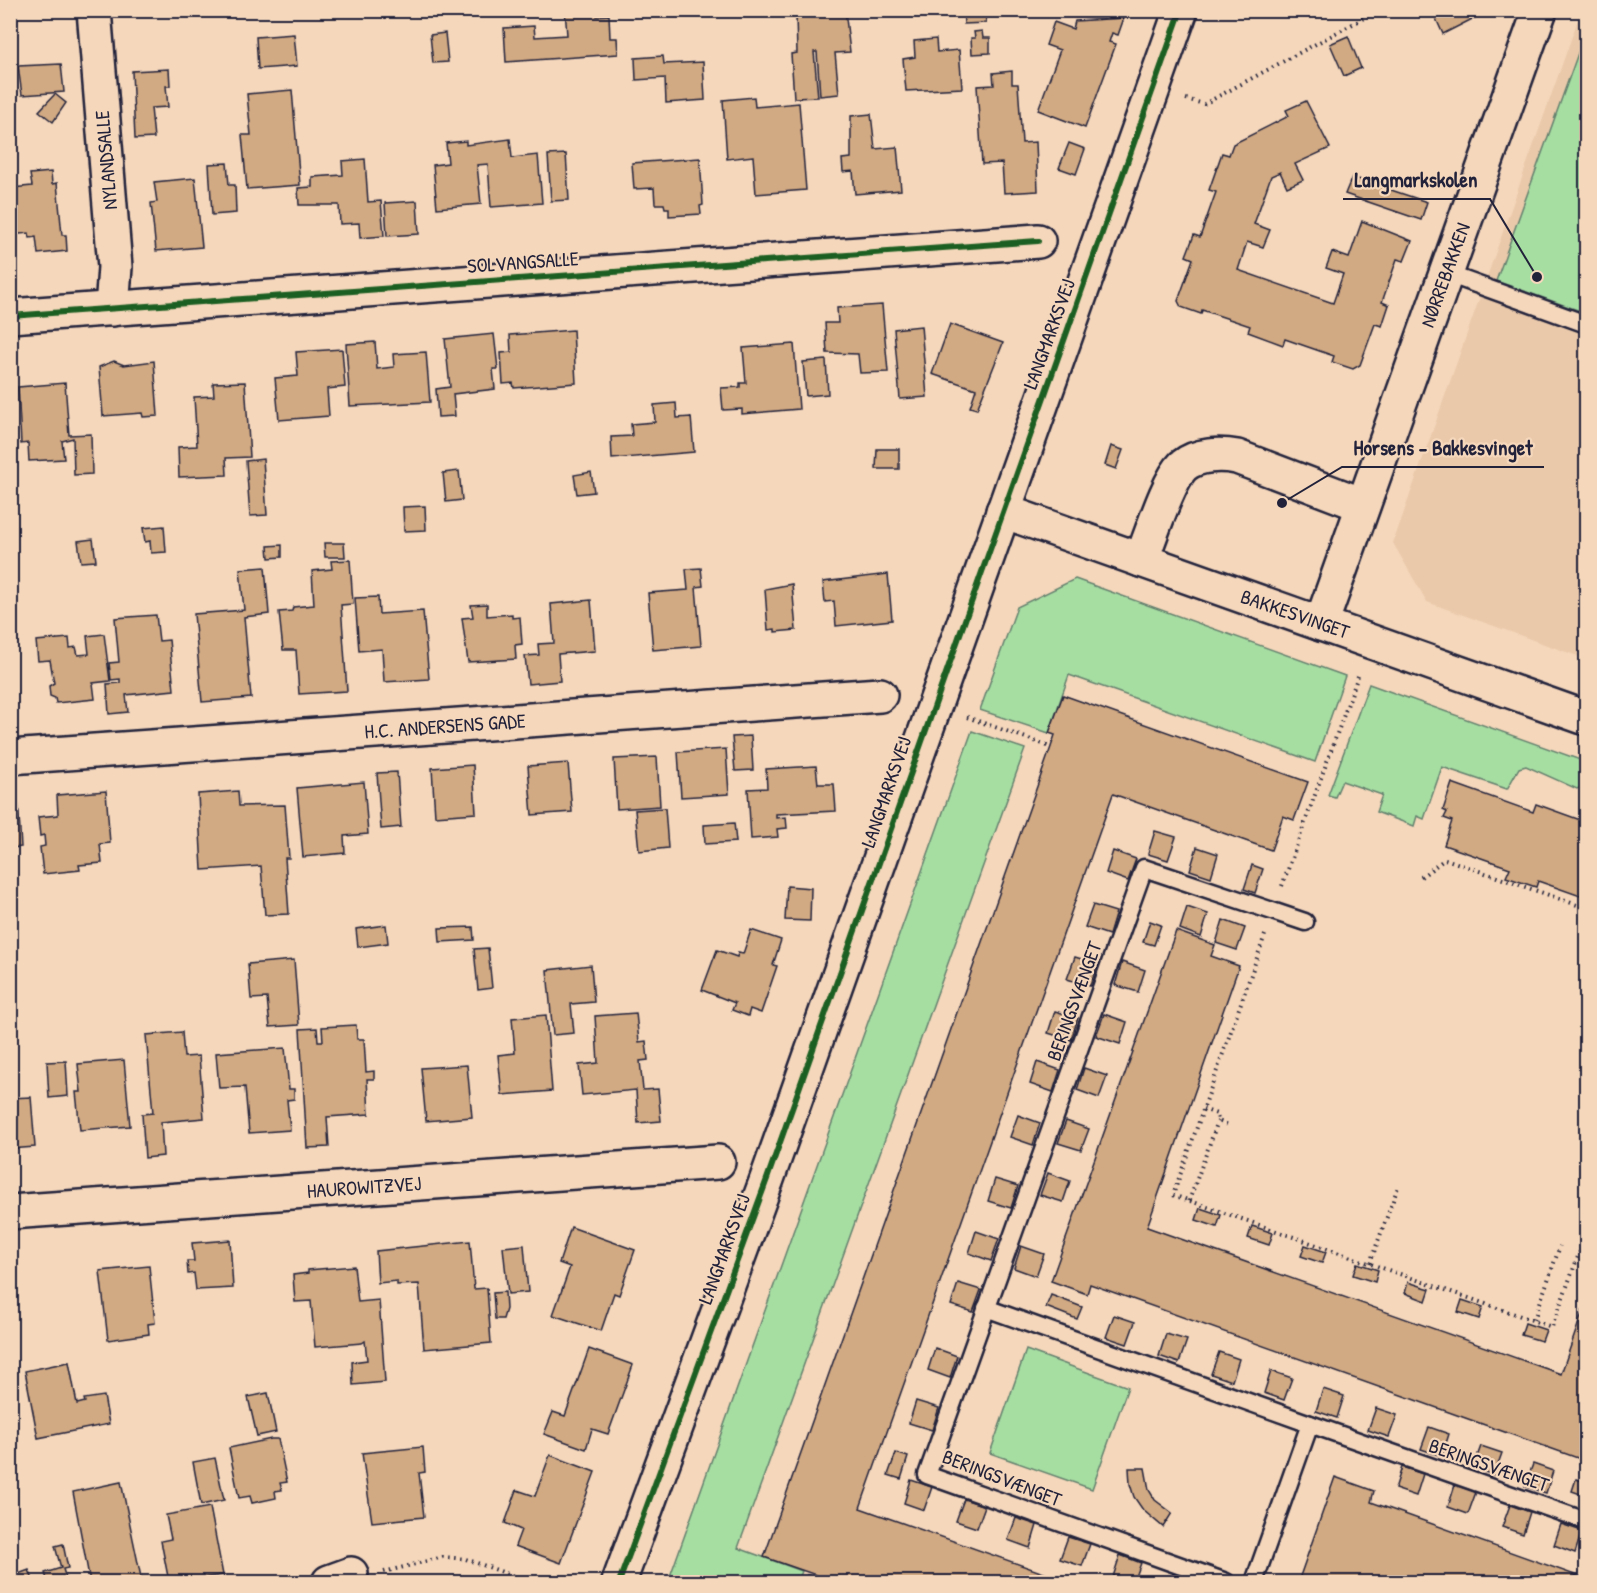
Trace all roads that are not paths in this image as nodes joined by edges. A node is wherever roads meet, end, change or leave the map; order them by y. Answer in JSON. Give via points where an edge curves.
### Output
{"nodes":[{"id":1,"x":94,"y":10,"type":"edge"},
{"id":2,"x":1181,"y":10,"type":"edge"},
{"id":3,"x":1540,"y":10,"type":"edge"},
{"id":4,"x":1038,"y":241,"type":"dead end"},
{"id":5,"x":1446,"y":273,"type":"junction"},
{"id":6,"x":112,"y":309,"type":"junction"},
{"id":7,"x":10,"y":316,"type":"edge"},
{"id":8,"x":1587,"y":324,"type":"edge"},
{"id":9,"x":1363,"y":505,"type":"junction"},
{"id":10,"x":1003,"y":511,"type":"junction"},
{"id":11,"x":1141,"y":560,"type":"junction"},
{"id":12,"x":1321,"y":624,"type":"junction"},
{"id":13,"x":880,"y":695,"type":"dead end"},
{"id":14,"x":1587,"y":718,"type":"edge"},
{"id":15,"x":10,"y":757,"type":"edge"},
{"id":16,"x":1305,"y":922,"type":"dead end"},
{"id":17,"x":717,"y":1162,"type":"dead end"},
{"id":18,"x":10,"y":1212,"type":"edge"},
{"id":19,"x":986,"y":1308,"type":"junction"},
{"id":20,"x":1311,"y":1424,"type":"junction"},
{"id":21,"x":1587,"y":1521,"type":"edge"},
{"id":22,"x":619,"y":1582,"type":"edge"},
{"id":23,"x":1226,"y":1582,"type":"edge"},
{"id":24,"x":1254,"y":1582,"type":"edge"}],
"edges":[{"from":1,"to":6,"type":"street","name":"NYLANDSALLE","via":[[115,267]]},
{"from":2,"to":10,"type":"street","name":"LANGMARKSVEJ"},
{"from":3,"to":5,"type":"street","name":"NØRREBAKKEN"},
{"from":4,"to":6,"type":"street","name":"SOLVANGSALLE"},
{"from":5,"to":8,"type":"lane"},
{"from":5,"to":9,"type":"street","name":"NØRREBAKKEN"},
{"from":6,"to":7,"type":"street","name":"SOLVANGSALLE"},
{"from":9,"to":11,"type":"street","via":[[1237,457],[1219,454],[1201,458],[1184,465],[1173,481]]},
{"from":9,"to":12,"type":"street","name":"NØRREBAKKEN"},
{"from":10,"to":11,"type":"street","name":"BAKKESVINGET"},
{"from":10,"to":22,"type":"street","name":"LANGMARKSVEJ","via":[[767,1179]]},
{"from":11,"to":12,"type":"street","name":"BAKKESVINGET"},
{"from":12,"to":14,"type":"street","name":"BAKKESVINGET"},
{"from":13,"to":15,"type":"street","name":"H.C. ANDERSENS GADE"},
{"from":16,"to":19,"type":"lane","name":"BERINGSVÆNGET","via":[[1144,868]]},
{"from":17,"to":18,"type":"street","name":"HAUROWITZVEJ"},
{"from":19,"to":20,"type":"lane","name":"BERINGSVÆNGET"},
{"from":19,"to":23,"type":"lane","name":"BERINGSVÆNGET","via":[[927,1475]]},
{"from":20,"to":21,"type":"lane","name":"BERINGSVÆNGET"},
{"from":20,"to":24,"type":"lane"}]}
